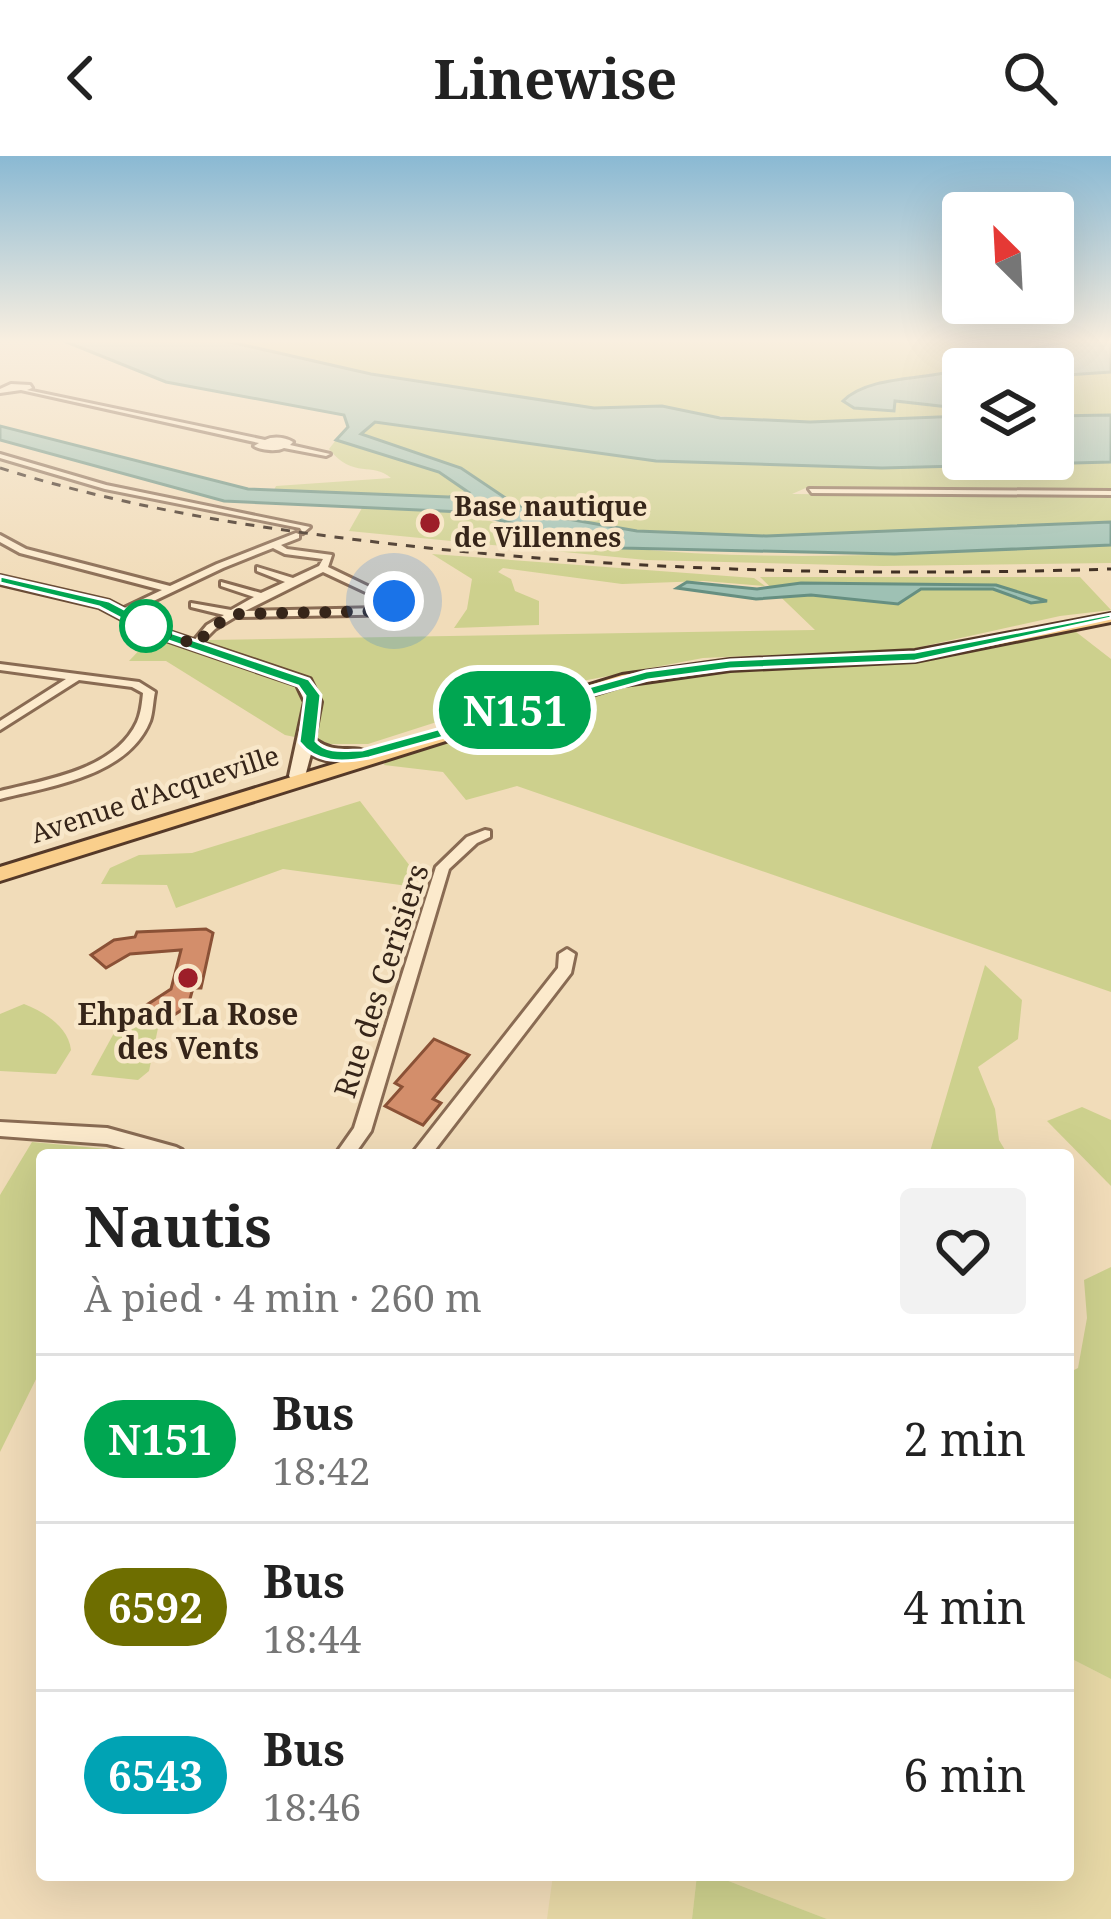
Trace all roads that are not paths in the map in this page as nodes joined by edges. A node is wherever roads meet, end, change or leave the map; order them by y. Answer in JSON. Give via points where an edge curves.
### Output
{"nodes":[{"id":1,"x":168,"y":421,"type":"edge"},
{"id":2,"x":326,"y":454,"type":"dead end"},
{"id":3,"x":0,"y":456,"type":"edge"},
{"id":4,"x":812,"y":491,"type":"dead end"},
{"id":5,"x":1111,"y":493,"type":"edge"},
{"id":6,"x":0,"y":538,"type":"edge"},
{"id":7,"x":274,"y":544,"type":"junction"},
{"id":8,"x":260,"y":568,"type":"dead end"},
{"id":9,"x":323,"y":568,"type":"junction"},
{"id":10,"x":0,"y":580,"type":"edge"},
{"id":11,"x":295,"y":582,"type":"junction"},
{"id":12,"x":224,"y":584,"type":"dead end"},
{"id":13,"x":169,"y":589,"type":"junction"},
{"id":14,"x":262,"y":596,"type":"junction"},
{"id":15,"x":394,"y":601,"type":"junction"},
{"id":16,"x":195,"y":605,"type":"dead end"},
{"id":17,"x":383,"y":611,"type":"junction"},
{"id":18,"x":124,"y":612,"type":"junction"},
{"id":19,"x":234,"y":614,"type":"junction"},
{"id":20,"x":1111,"y":618,"type":"edge"},
{"id":21,"x":196,"y":645,"type":"junction"},
{"id":22,"x":0,"y":667,"type":"edge"},
{"id":23,"x":78,"y":676,"type":"junction"},
{"id":24,"x":466,"y":725,"type":"junction"},
{"id":25,"x":0,"y":726,"type":"edge"},
{"id":26,"x":318,"y":763,"type":"junction"},
{"id":27,"x":0,"y":794,"type":"edge"},
{"id":28,"x":213,"y":806,"type":"junction"},
{"id":29,"x":485,"y":834,"type":"dead end"},
{"id":30,"x":0,"y":874,"type":"edge"},
{"id":31,"x":567,"y":954,"type":"dead end"},
{"id":32,"x":0,"y":1129,"type":"edge"},
{"id":33,"x":154,"y":1149,"type":"edge"},
{"id":34,"x":348,"y":1149,"type":"edge"},
{"id":35,"x":425,"y":1149,"type":"edge"}],
"edges":[{"from":1,"to":2,"type":"street"},
{"from":3,"to":7,"type":"street","via":[[302,531]]},
{"from":4,"to":5,"type":"street"},
{"from":6,"to":13,"type":"street"},
{"from":7,"to":9,"type":"street","via":[[329,557]]},
{"from":7,"to":13,"type":"street"},
{"from":8,"to":11,"type":"street"},
{"from":9,"to":11,"type":"street"},
{"from":9,"to":15,"type":"street"},
{"from":10,"to":18,"type":"street"},
{"from":11,"to":14,"type":"street"},
{"from":12,"to":14,"type":"street"},
{"from":13,"to":18,"type":"street"},
{"from":14,"to":19,"type":"street"},
{"from":15,"to":17,"type":"street"},
{"from":15,"to":17,"type":"street","via":[[414,610]]},
{"from":16,"to":19,"type":"street"},
{"from":17,"to":19,"type":"street"},
{"from":18,"to":21,"type":"street"},
{"from":19,"to":21,"type":"street"},
{"from":20,"to":24,"type":"main road","via":[[915,656],[646,675]]},
{"from":21,"to":26,"type":"street","via":[[308,686]]},
{"from":22,"to":23,"type":"street"},
{"from":23,"to":25,"type":"street"},
{"from":23,"to":27,"type":"street","via":[[149,692],[150,709],[136,733],[94,769]]},
{"from":24,"to":26,"type":"main road"},
{"from":24,"to":26,"type":"main road","name":"Avenue d'Acqueville"},
{"from":26,"to":28,"type":"main road"},
{"from":26,"to":28,"type":"main road","name":"Avenue d'Acqueville"},
{"from":28,"to":30,"type":"main road","name":"Avenue d'Acqueville"},
{"from":29,"to":34,"type":"street","name":"Rue des Cerisiers","via":[[443,867],[362,1131]]},
{"from":31,"to":35,"type":"street","via":[[566,969]]},
{"from":32,"to":33,"type":"street","via":[[107,1136]]}]}
